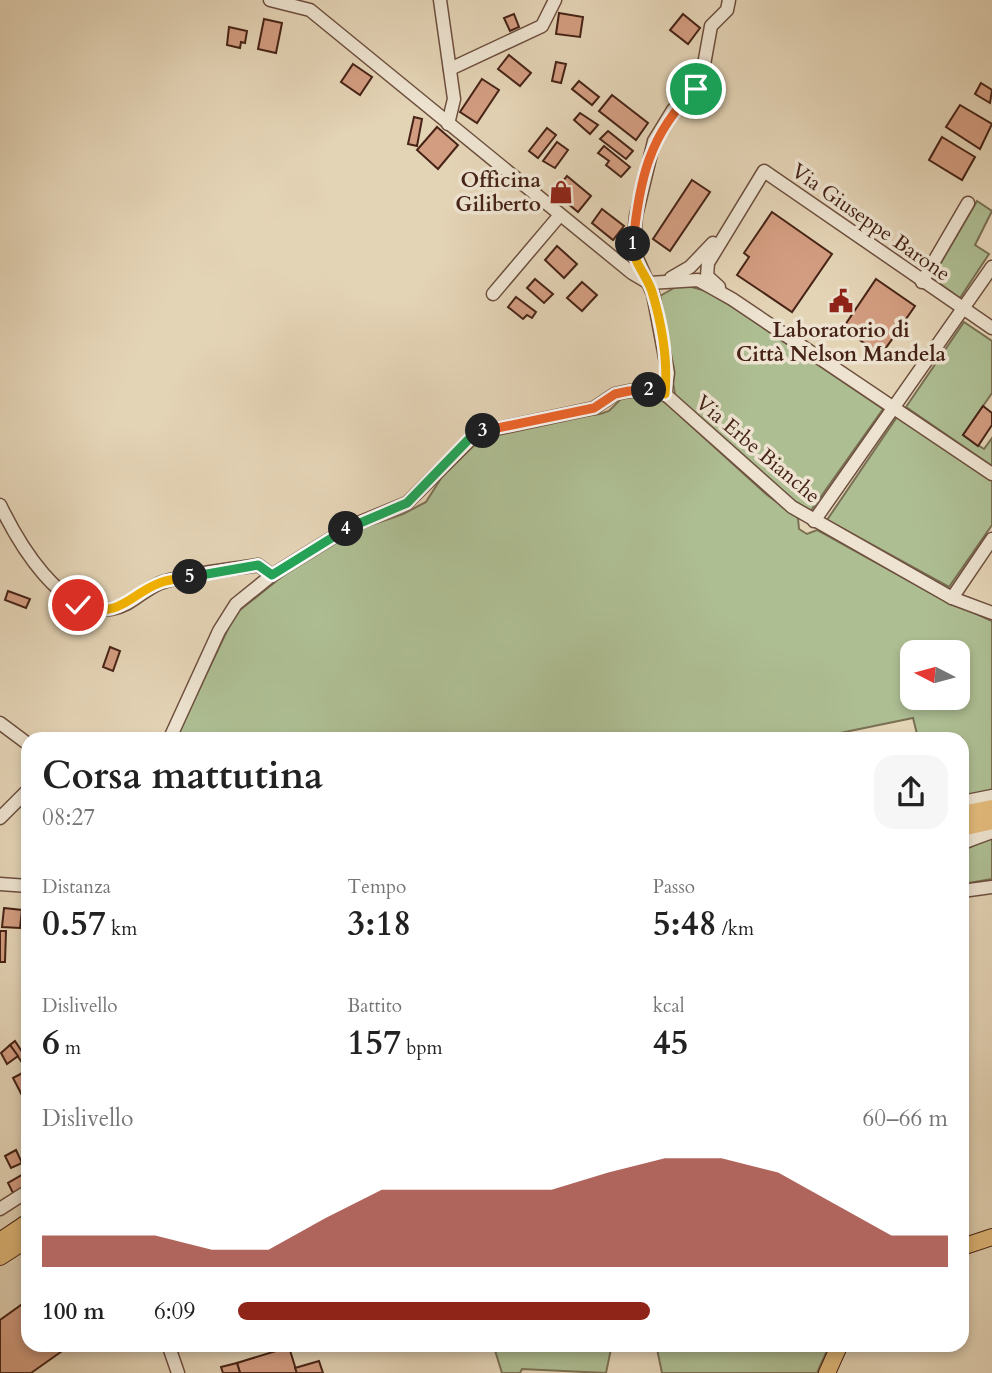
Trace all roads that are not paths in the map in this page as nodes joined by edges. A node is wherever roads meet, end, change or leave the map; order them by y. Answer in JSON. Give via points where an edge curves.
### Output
{"nodes":[{"id":1,"x":270,"y":0,"type":"edge"},
{"id":2,"x":440,"y":0,"type":"edge"},
{"id":3,"x":555,"y":0,"type":"edge"},
{"id":4,"x":729,"y":0,"type":"edge"},
{"id":5,"x":450,"y":69,"type":"junction"},
{"id":6,"x":448,"y":124,"type":"junction"},
{"id":7,"x":968,"y":203,"type":"dead end"},
{"id":8,"x":560,"y":215,"type":"junction"},
{"id":9,"x":724,"y":232,"type":"junction"},
{"id":10,"x":992,"y":267,"type":"edge"},
{"id":11,"x":667,"y":280,"type":"junction"},
{"id":12,"x":922,"y":282,"type":"junction"},
{"id":13,"x":649,"y":284,"type":"junction"},
{"id":14,"x":493,"y":294,"type":"dead end"},
{"id":15,"x":735,"y":301,"type":"junction"},
{"id":16,"x":963,"y":309,"type":"junction"},
{"id":17,"x":992,"y":328,"type":"edge"},
{"id":18,"x":665,"y":394,"type":"junction"},
{"id":19,"x":894,"y":407,"type":"junction"},
{"id":20,"x":992,"y":474,"type":"edge"},
{"id":21,"x":0,"y":505,"type":"edge"},
{"id":22,"x":814,"y":521,"type":"junction"},
{"id":23,"x":992,"y":539,"type":"edge"},
{"id":24,"x":272,"y":575,"type":"junction"},
{"id":25,"x":952,"y":598,"type":"junction"},
{"id":26,"x":992,"y":613,"type":"edge"},
{"id":27,"x":0,"y":723,"type":"edge"},
{"id":28,"x":173,"y":732,"type":"edge"},
{"id":29,"x":21,"y":739,"type":"edge"},
{"id":30,"x":992,"y":796,"type":"edge"},
{"id":31,"x":21,"y":797,"type":"edge"},
{"id":32,"x":969,"y":801,"type":"edge"},
{"id":33,"x":992,"y":808,"type":"edge"},
{"id":34,"x":969,"y":813,"type":"edge"},
{"id":35,"x":0,"y":818,"type":"edge"},
{"id":36,"x":992,"y":821,"type":"edge"},
{"id":37,"x":969,"y":826,"type":"edge"},
{"id":38,"x":992,"y":832,"type":"edge"},
{"id":39,"x":969,"y":840,"type":"edge"},
{"id":40,"x":0,"y":884,"type":"edge"},
{"id":41,"x":21,"y":886,"type":"edge"},
{"id":42,"x":992,"y":887,"type":"edge"},
{"id":43,"x":969,"y":890,"type":"edge"},
{"id":44,"x":21,"y":1196,"type":"edge"},
{"id":45,"x":0,"y":1209,"type":"edge"},
{"id":46,"x":21,"y":1227,"type":"edge"},
{"id":47,"x":992,"y":1237,"type":"edge"},
{"id":48,"x":0,"y":1241,"type":"edge"},
{"id":49,"x":21,"y":1244,"type":"edge"},
{"id":50,"x":969,"y":1245,"type":"edge"},
{"id":51,"x":0,"y":1257,"type":"edge"},
{"id":52,"x":171,"y":1352,"type":"edge"},
{"id":53,"x":836,"y":1352,"type":"edge"},
{"id":54,"x":178,"y":1373,"type":"edge"},
{"id":55,"x":827,"y":1373,"type":"edge"}],
"edges":[{"from":1,"to":6,"type":"street","via":[[310,10]]},
{"from":2,"to":5,"type":"street"},
{"from":3,"to":5,"type":"street","via":[[542,26]]},
{"from":4,"to":13,"type":"street","via":[[727,10],[711,26],[701,81],[673,110],[654,141],[643,177],[633,249]]},
{"from":5,"to":6,"type":"street","via":[[454,99]]},
{"from":6,"to":8,"type":"street"},
{"from":7,"to":12,"type":"street"},
{"from":8,"to":13,"type":"street"},
{"from":8,"to":14,"type":"street"},
{"from":9,"to":11,"type":"street","via":[[690,267]]},
{"from":9,"to":12,"type":"street","name":"Via Giuseppe Barone","via":[[764,172]]},
{"from":9,"to":15,"type":"street","via":[[706,270]]},
{"from":10,"to":16,"type":"street"},
{"from":11,"to":13,"type":"street"},
{"from":11,"to":15,"type":"street","via":[[698,280]]},
{"from":12,"to":16,"type":"street","name":"Via Giuseppe Barone"},
{"from":13,"to":18,"type":"street","via":[[668,373]]},
{"from":15,"to":19,"type":"street"},
{"from":16,"to":17,"type":"street","name":"Via Giuseppe Barone"},
{"from":16,"to":19,"type":"street"},
{"from":18,"to":22,"type":"street","name":"Via Erbe Bianche","via":[[775,493]]},
{"from":18,"to":24,"type":"street","name":"Via Erbe Bianche","via":[[629,391],[594,408],[477,433],[407,503],[351,526]]},
{"from":19,"to":20,"type":"street"},
{"from":19,"to":22,"type":"street"},
{"from":21,"to":24,"type":"street","via":[[28,555],[66,594],[86,607],[112,609],[161,583],[225,570],[258,565]]},
{"from":22,"to":25,"type":"street","name":"Via Erbe Bianche"},
{"from":23,"to":25,"type":"street"},
{"from":24,"to":28,"type":"street","name":"Via Erbe Bianche","via":[[228,615]]},
{"from":25,"to":26,"type":"street","name":"Via Erbe Bianche"},
{"from":27,"to":29,"type":"street"},
{"from":30,"to":32,"type":"street"},
{"from":31,"to":35,"type":"street"},
{"from":33,"to":34,"type":"main road"},
{"from":36,"to":37,"type":"main road"},
{"from":38,"to":39,"type":"street"},
{"from":40,"to":41,"type":"street"},
{"from":42,"to":43,"type":"street"},
{"from":44,"to":45,"type":"street"},
{"from":46,"to":48,"type":"main road"},
{"from":47,"to":50,"type":"main road"},
{"from":49,"to":51,"type":"main road"},
{"from":52,"to":54,"type":"street"},
{"from":53,"to":55,"type":"main road"}]}
